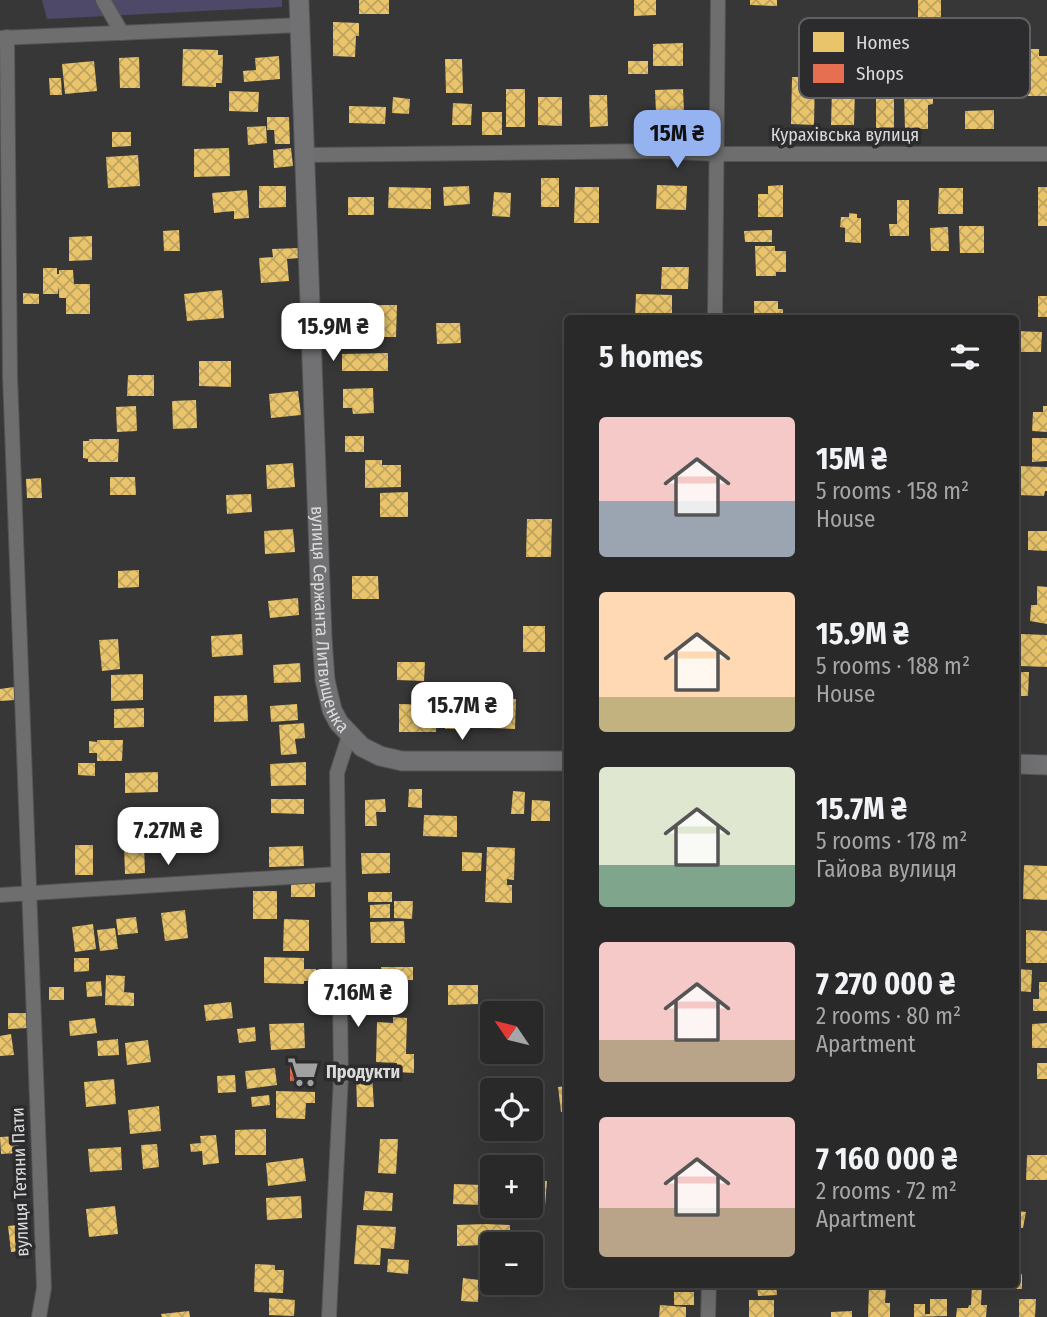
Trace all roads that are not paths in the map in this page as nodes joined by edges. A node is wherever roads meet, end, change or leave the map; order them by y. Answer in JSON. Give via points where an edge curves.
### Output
{"nodes":[{"id":1,"x":103,"y":0,"type":"edge"},
{"id":2,"x":299,"y":0,"type":"edge"},
{"id":3,"x":718,"y":0,"type":"edge"},
{"id":4,"x":302,"y":26,"type":"junction"},
{"id":5,"x":122,"y":33,"type":"junction"},
{"id":6,"x":4,"y":37,"type":"edge"},
{"id":7,"x":1047,"y":154,"type":"edge"},
{"id":8,"x":306,"y":155,"type":"junction"},
{"id":9,"x":716,"y":155,"type":"junction"},
{"id":10,"x":715,"y":315,"type":"edge"},
{"id":11,"x":349,"y":736,"type":"junction"},
{"id":12,"x":564,"y":761,"type":"edge"},
{"id":13,"x":1019,"y":764,"type":"edge"},
{"id":14,"x":1047,"y":765,"type":"edge"},
{"id":15,"x":338,"y":874,"type":"junction"},
{"id":16,"x":29,"y":892,"type":"junction"},
{"id":17,"x":0,"y":895,"type":"edge"},
{"id":18,"x":709,"y":1288,"type":"edge"},
{"id":19,"x":39,"y":1317,"type":"edge"},
{"id":20,"x":329,"y":1317,"type":"edge"},
{"id":21,"x":708,"y":1317,"type":"edge"}],
"edges":[{"from":1,"to":5,"type":"street"},
{"from":2,"to":4,"type":"main road","name":"вулиця Сержанта Литвищенка"},
{"from":3,"to":9,"type":"street"},
{"from":4,"to":5,"type":"street"},
{"from":4,"to":8,"type":"main road","name":"вулиця Сержанта Литвищенка"},
{"from":5,"to":6,"type":"street"},
{"from":6,"to":16,"type":"street","name":"вулиця Тетяни Пати","via":[[10,376]]},
{"from":7,"to":9,"type":"street","name":"Курахівська вулиця"},
{"from":8,"to":9,"type":"street","name":"Курахівська вулиця","via":[[658,151]]},
{"from":8,"to":11,"type":"main road","name":"вулиця Сержанта Литвищенка","via":[[325,680],[332,710]]},
{"from":9,"to":10,"type":"street"},
{"from":11,"to":12,"type":"main road","via":[[380,756],[402,761]]},
{"from":11,"to":15,"type":"street","name":"вулиця Сержанта Литвищенка","via":[[337,774]]},
{"from":13,"to":14,"type":"main road"},
{"from":15,"to":16,"type":"street"},
{"from":15,"to":20,"type":"street","name":"вулиця Сержанта Литвищенка","via":[[341,1076]]},
{"from":16,"to":17,"type":"street"},
{"from":16,"to":19,"type":"street","name":"вулиця Тетяни Пати","via":[[44,1288]]},
{"from":18,"to":21,"type":"street"}]}
